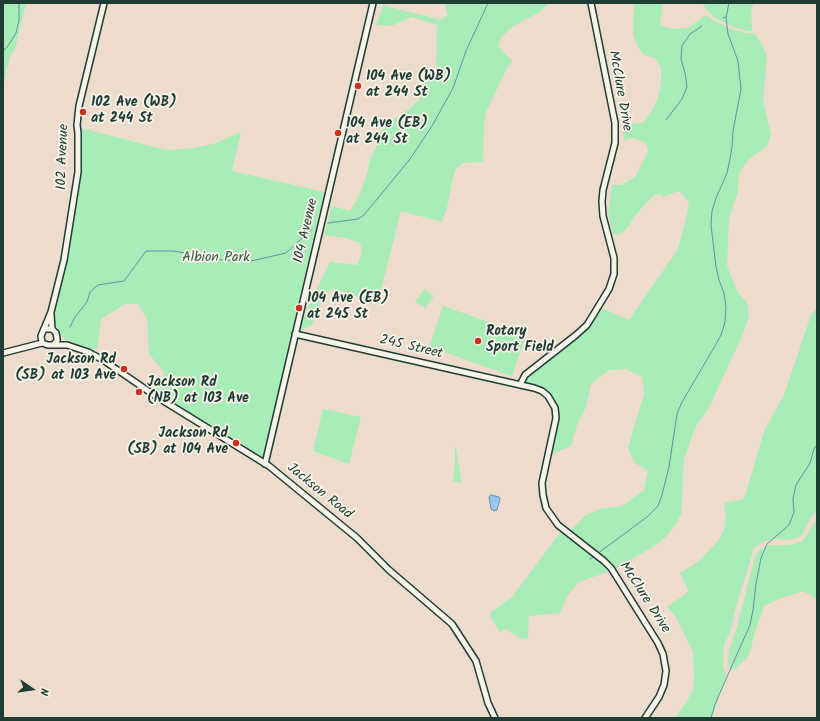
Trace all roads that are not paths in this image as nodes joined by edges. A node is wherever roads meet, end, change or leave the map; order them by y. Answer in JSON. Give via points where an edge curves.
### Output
{"nodes":[{"id":1,"x":104,"y":3,"type":"edge"},
{"id":2,"x":373,"y":3,"type":"edge"},
{"id":3,"x":591,"y":3,"type":"edge"},
{"id":4,"x":51,"y":312,"type":"junction"},
{"id":5,"x":45,"y":329,"type":"junction"},
{"id":6,"x":52,"y":329,"type":"junction"},
{"id":7,"x":295,"y":334,"type":"junction"},
{"id":8,"x":41,"y":336,"type":"junction"},
{"id":9,"x":57,"y":338,"type":"junction"},
{"id":10,"x":42,"y":343,"type":"junction"},
{"id":11,"x":54,"y":344,"type":"junction"},
{"id":12,"x":30,"y":345,"type":"junction"},
{"id":13,"x":67,"y":345,"type":"junction"},
{"id":14,"x":3,"y":353,"type":"edge"},
{"id":15,"x":520,"y":385,"type":"junction"},
{"id":16,"x":265,"y":464,"type":"junction"},
{"id":17,"x":495,"y":718,"type":"edge"},
{"id":18,"x":645,"y":718,"type":"edge"}],
"edges":[{"from":1,"to":4,"type":"street","name":"102 Avenue","via":[[79,104],[78,178],[64,260]]},
{"from":2,"to":7,"type":"street","name":"104 Avenue"},
{"from":3,"to":15,"type":"street","name":"McClure Drive","via":[[616,128],[602,202],[614,258],[614,274],[609,289],[587,325],[524,375]]},
{"from":4,"to":5,"type":"street","name":"102 Avenue"},
{"from":4,"to":6,"type":"street","name":"102 Avenue"},
{"from":5,"to":6,"type":"street"},
{"from":5,"to":8,"type":"street"},
{"from":6,"to":9,"type":"street"},
{"from":7,"to":15,"type":"street","name":"245 Street"},
{"from":7,"to":16,"type":"street","name":"104 Avenue"},
{"from":8,"to":10,"type":"street"},
{"from":8,"to":12,"type":"street"},
{"from":9,"to":11,"type":"street"},
{"from":9,"to":13,"type":"street","name":"Jackson Road"},
{"from":10,"to":11,"type":"street"},
{"from":10,"to":12,"type":"street"},
{"from":11,"to":13,"type":"street","name":"Jackson Road"},
{"from":12,"to":14,"type":"street"},
{"from":13,"to":16,"type":"street","name":"Jackson Road","via":[[103,360]]},
{"from":15,"to":18,"type":"street","name":"McClure Drive","via":[[543,392],[555,410],[555,424],[542,483],[546,508],[558,525],[610,566],[662,650],[666,667],[664,685]]},
{"from":16,"to":17,"type":"street","name":"Jackson Road","via":[[361,541],[389,570],[451,622],[476,661]]}]}
